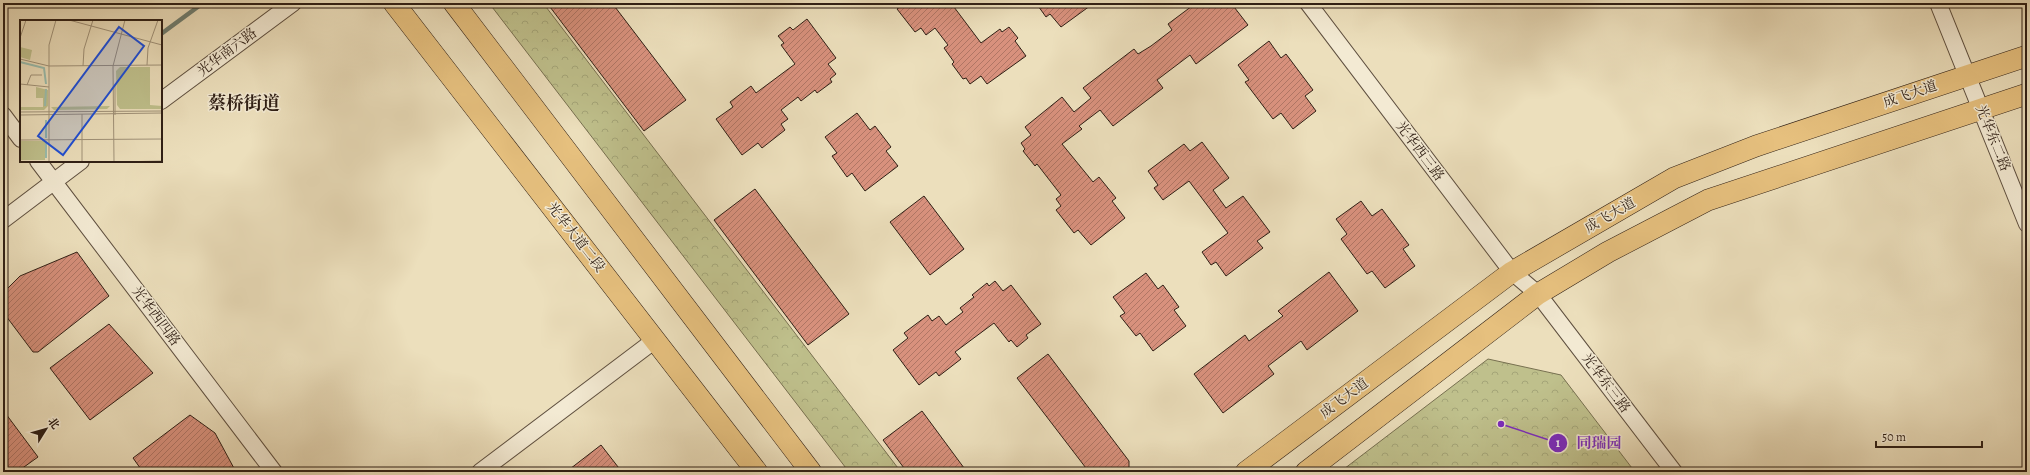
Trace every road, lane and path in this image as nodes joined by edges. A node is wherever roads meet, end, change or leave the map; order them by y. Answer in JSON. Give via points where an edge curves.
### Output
{"nodes":[{"id":1,"x":293,"y":3,"type":"edge"},
{"id":2,"x":394,"y":3,"type":"edge"},
{"id":3,"x":454,"y":3,"type":"edge"},
{"id":4,"x":1308,"y":3,"type":"edge"},
{"id":5,"x":1938,"y":3,"type":"edge"},
{"id":6,"x":2027,"y":56,"type":"edge"},
{"id":7,"x":1968,"y":75,"type":"junction"},
{"id":8,"x":2027,"y":94,"type":"edge"},
{"id":9,"x":162,"y":100,"type":"edge"},
{"id":10,"x":1981,"y":108,"type":"junction"},
{"id":11,"x":3,"y":115,"type":"edge"},
{"id":12,"x":20,"y":138,"type":"edge"},
{"id":13,"x":39,"y":162,"type":"edge"},
{"id":14,"x":80,"y":162,"type":"edge"},
{"id":15,"x":54,"y":182,"type":"junction"},
{"id":16,"x":3,"y":220,"type":"edge"},
{"id":17,"x":2027,"y":224,"type":"edge"},
{"id":18,"x":1512,"y":272,"type":"junction"},
{"id":19,"x":1538,"y":294,"type":"junction"},
{"id":20,"x":655,"y":340,"type":"junction"},
{"id":21,"x":274,"y":472,"type":"edge"},
{"id":22,"x":480,"y":472,"type":"edge"},
{"id":23,"x":757,"y":472,"type":"edge"},
{"id":24,"x":812,"y":472,"type":"edge"},
{"id":25,"x":1246,"y":472,"type":"edge"},
{"id":26,"x":1306,"y":472,"type":"edge"},
{"id":27,"x":1674,"y":472,"type":"edge"}],
"edges":[{"from":1,"to":9,"type":"street","name":"光华南六路"},
{"from":2,"to":20,"type":"main road","name":"光华大道二段"},
{"from":3,"to":24,"type":"main road"},
{"from":4,"to":18,"type":"street","name":"光华西三路"},
{"from":5,"to":7,"type":"street","name":"光华东二路"},
{"from":6,"to":7,"type":"main road","name":"成飞大道"},
{"from":7,"to":10,"type":"street","name":"光华东二路"},
{"from":7,"to":18,"type":"main road","name":"成飞大道","via":[[1756,146],[1674,178]]},
{"from":8,"to":10,"type":"main road"},
{"from":10,"to":17,"type":"street","name":"光华东二路"},
{"from":10,"to":19,"type":"main road","via":[[1708,200],[1608,252]]},
{"from":11,"to":12,"type":"street"},
{"from":13,"to":15,"type":"street","name":"光华西四路"},
{"from":14,"to":15,"type":"street"},
{"from":15,"to":16,"type":"street"},
{"from":15,"to":21,"type":"street","name":"光华西四路"},
{"from":18,"to":19,"type":"street","name":"光华西三路"},
{"from":18,"to":25,"type":"main road","name":"成飞大道"},
{"from":19,"to":26,"type":"main road"},
{"from":19,"to":27,"type":"street","name":"光华东三路"},
{"from":20,"to":22,"type":"street"},
{"from":20,"to":23,"type":"main road","name":"光华大道二段"}]}
